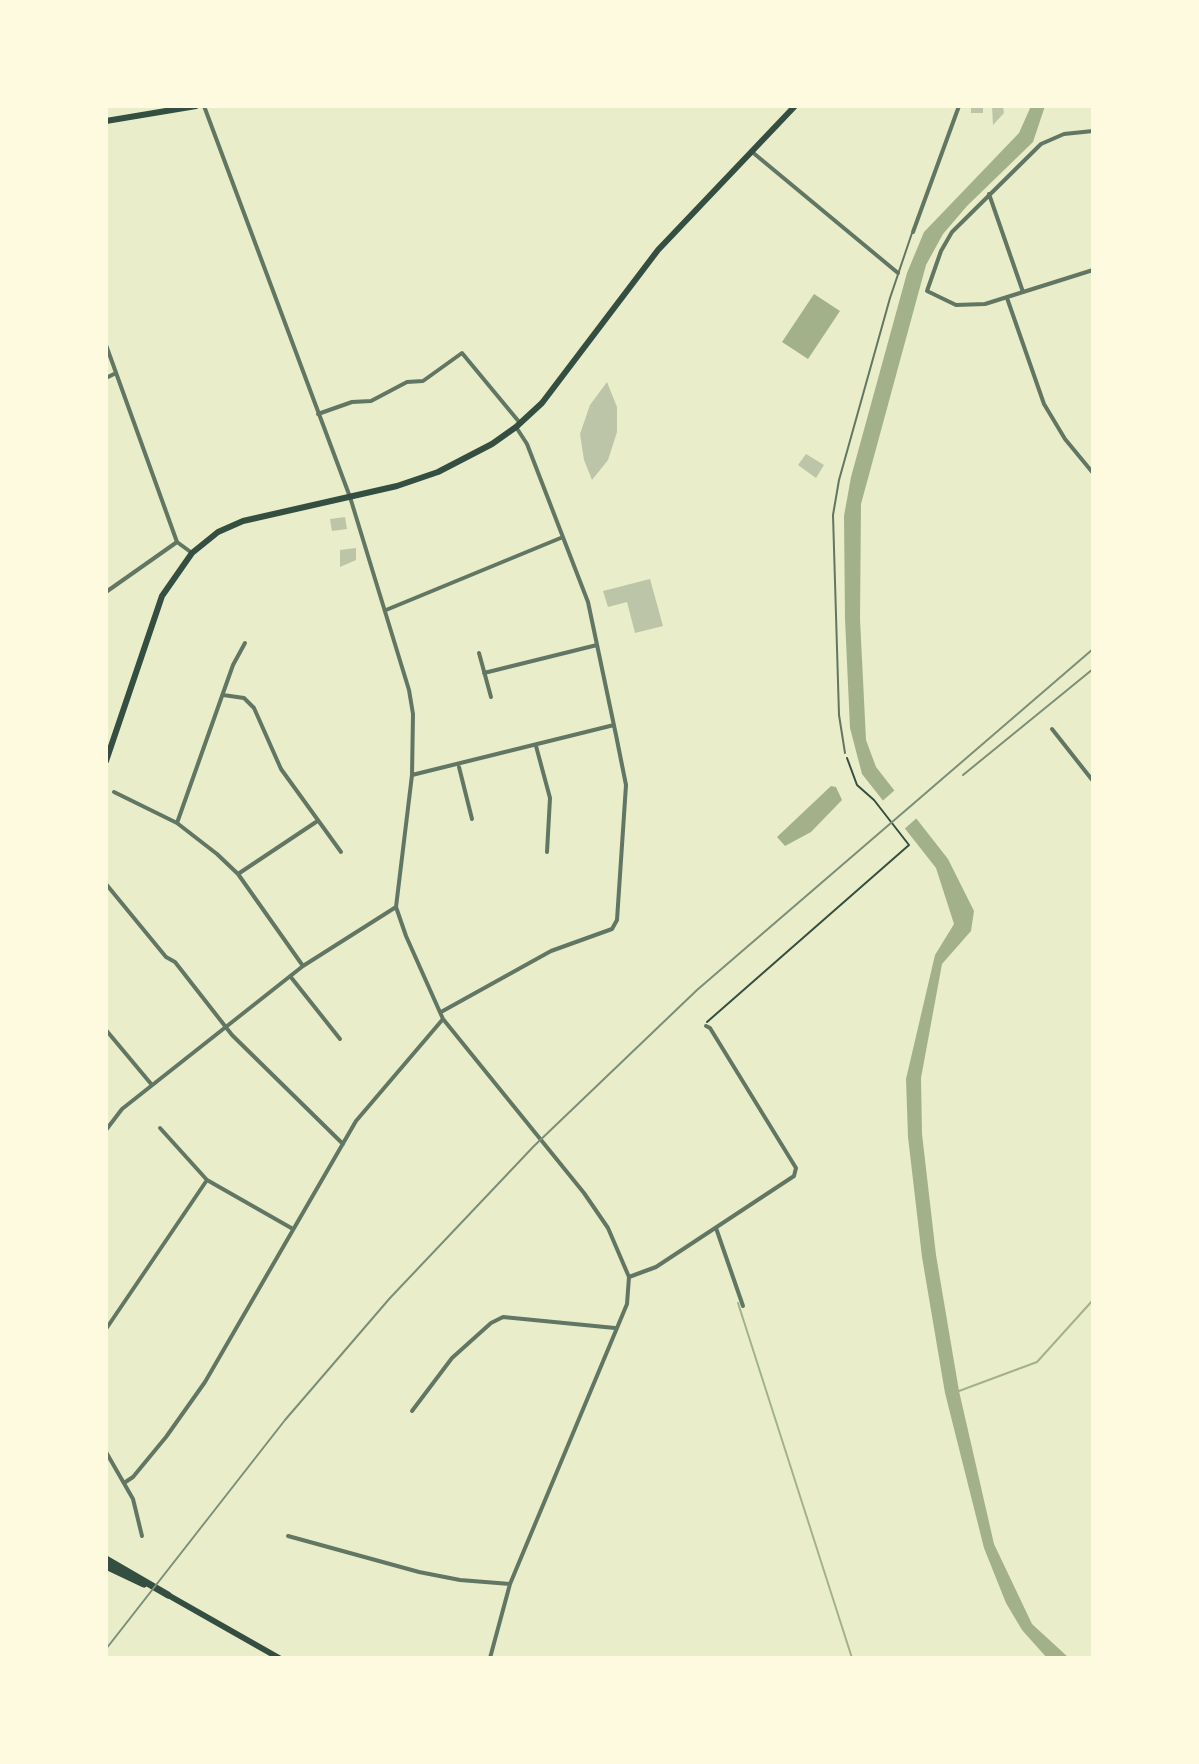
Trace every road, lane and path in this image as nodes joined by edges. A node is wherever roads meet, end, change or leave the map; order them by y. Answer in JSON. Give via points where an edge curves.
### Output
{"nodes":[{"id":1,"x":196,"y":106,"type":"edge"},
{"id":2,"x":204,"y":106,"type":"edge"},
{"id":3,"x":795,"y":106,"type":"edge"},
{"id":4,"x":959,"y":106,"type":"edge"},
{"id":5,"x":182,"y":107,"type":"edge"},
{"id":6,"x":106,"y":121,"type":"edge"},
{"id":7,"x":1093,"y":131,"type":"edge"},
{"id":8,"x":751,"y":151,"type":"junction"},
{"id":9,"x":989,"y":194,"type":"junction"},
{"id":10,"x":913,"y":232,"type":"joint"},
{"id":11,"x":1093,"y":270,"type":"edge"},
{"id":12,"x":898,"y":273,"type":"junction"},
{"id":13,"x":1023,"y":292,"type":"junction"},
{"id":14,"x":1007,"y":298,"type":"junction"},
{"id":15,"x":106,"y":345,"type":"edge"},
{"id":16,"x":116,"y":373,"type":"junction"},
{"id":17,"x":106,"y":378,"type":"edge"},
{"id":18,"x":318,"y":414,"type":"junction"},
{"id":19,"x":518,"y":425,"type":"junction"},
{"id":20,"x":1093,"y":473,"type":"edge"},
{"id":21,"x":350,"y":497,"type":"junction"},
{"id":22,"x":563,"y":537,"type":"junction"},
{"id":23,"x":177,"y":542,"type":"junction"},
{"id":24,"x":192,"y":553,"type":"junction"},
{"id":25,"x":107,"y":590,"type":"edge"},
{"id":26,"x":386,"y":610,"type":"junction"},
{"id":27,"x":245,"y":643,"type":"dead end"},
{"id":28,"x":597,"y":645,"type":"junction"},
{"id":29,"x":479,"y":653,"type":"dead end"},
{"id":30,"x":484,"y":673,"type":"junction"},
{"id":31,"x":223,"y":695,"type":"junction"},
{"id":32,"x":491,"y":697,"type":"dead end"},
{"id":33,"x":614,"y":725,"type":"junction"},
{"id":34,"x":1052,"y":729,"type":"dead end"},
{"id":35,"x":536,"y":746,"type":"junction"},
{"id":36,"x":845,"y":753,"type":"joint"},
{"id":37,"x":106,"y":761,"type":"edge"},
{"id":38,"x":459,"y":766,"type":"junction"},
{"id":39,"x":412,"y":775,"type":"junction"},
{"id":40,"x":1093,"y":781,"type":"edge"},
{"id":41,"x":114,"y":792,"type":"dead end"},
{"id":42,"x":472,"y":819,"type":"dead end"},
{"id":43,"x":317,"y":822,"type":"junction"},
{"id":44,"x":177,"y":823,"type":"junction"},
{"id":45,"x":341,"y":852,"type":"dead end"},
{"id":46,"x":547,"y":852,"type":"dead end"},
{"id":47,"x":238,"y":874,"type":"junction"},
{"id":48,"x":106,"y":884,"type":"edge"},
{"id":49,"x":396,"y":907,"type":"junction"},
{"id":50,"x":303,"y":966,"type":"junction"},
{"id":51,"x":290,"y":976,"type":"junction"},
{"id":52,"x":441,"y":1012,"type":"junction"},
{"id":53,"x":443,"y":1019,"type":"junction"},
{"id":54,"x":706,"y":1026,"type":"joint"},
{"id":55,"x":226,"y":1027,"type":"junction"},
{"id":56,"x":106,"y":1030,"type":"edge"},
{"id":57,"x":340,"y":1039,"type":"dead end"},
{"id":58,"x":152,"y":1085,"type":"junction"},
{"id":59,"x":160,"y":1128,"type":"dead end"},
{"id":60,"x":106,"y":1130,"type":"edge"},
{"id":61,"x":343,"y":1144,"type":"junction"},
{"id":62,"x":207,"y":1180,"type":"junction"},
{"id":63,"x":716,"y":1228,"type":"junction"},
{"id":64,"x":293,"y":1229,"type":"junction"},
{"id":65,"x":629,"y":1277,"type":"junction"},
{"id":66,"x":743,"y":1306,"type":"dead end"},
{"id":67,"x":617,"y":1328,"type":"junction"},
{"id":68,"x":106,"y":1329,"type":"edge"},
{"id":69,"x":412,"y":1411,"type":"dead end"},
{"id":70,"x":106,"y":1452,"type":"edge"},
{"id":71,"x":124,"y":1483,"type":"junction"},
{"id":72,"x":142,"y":1536,"type":"dead end"},
{"id":73,"x":288,"y":1536,"type":"dead end"},
{"id":74,"x":106,"y":1559,"type":"edge"},
{"id":75,"x":106,"y":1566,"type":"edge"},
{"id":76,"x":510,"y":1584,"type":"junction"},
{"id":77,"x":168,"y":1595,"type":"junction"},
{"id":78,"x":279,"y":1658,"type":"edge"},
{"id":79,"x":490,"y":1658,"type":"edge"}],
"edges":[{"from":1,"to":5,"type":"main road"},
{"from":2,"to":18,"type":"street"},
{"from":3,"to":8,"type":"main road"},
{"from":4,"to":10,"type":"street"},
{"from":5,"to":6,"type":"main road"},
{"from":7,"to":9,"type":"street","via":[[1064,134],[1041,144]]},
{"from":8,"to":12,"type":"street"},
{"from":8,"to":19,"type":"main road","via":[[658,250],[542,403]]},
{"from":9,"to":13,"type":"street"},
{"from":9,"to":14,"type":"street","via":[[946,241],[927,291],[956,305]]},
{"from":10,"to":12,"type":"lane"},
{"from":11,"to":13,"type":"street"},
{"from":12,"to":36,"type":"lane","via":[[833,515],[839,715]]},
{"from":13,"to":14,"type":"street"},
{"from":14,"to":20,"type":"street","via":[[1044,404]]},
{"from":15,"to":16,"type":"street"},
{"from":16,"to":17,"type":"street"},
{"from":16,"to":23,"type":"street"},
{"from":18,"to":19,"type":"street","via":[[423,381],[462,353]]},
{"from":18,"to":21,"type":"street"},
{"from":19,"to":21,"type":"main road","via":[[438,472]]},
{"from":19,"to":22,"type":"street"},
{"from":21,"to":24,"type":"main road","via":[[243,521]]},
{"from":21,"to":26,"type":"street"},
{"from":22,"to":26,"type":"street"},
{"from":22,"to":28,"type":"street","via":[[588,602]]},
{"from":23,"to":24,"type":"street"},
{"from":23,"to":25,"type":"street"},
{"from":24,"to":37,"type":"main road","via":[[162,596]]},
{"from":26,"to":39,"type":"street","via":[[411,697]]},
{"from":27,"to":31,"type":"street"},
{"from":28,"to":30,"type":"street"},
{"from":28,"to":33,"type":"street"},
{"from":29,"to":30,"type":"street"},
{"from":30,"to":32,"type":"street"},
{"from":31,"to":43,"type":"street","via":[[244,698],[254,708],[281,769]]},
{"from":31,"to":44,"type":"street"},
{"from":33,"to":35,"type":"street"},
{"from":33,"to":52,"type":"street","via":[[626,785],[617,920],[612,929],[551,951]]},
{"from":34,"to":40,"type":"street"},
{"from":35,"to":38,"type":"street"},
{"from":35,"to":46,"type":"street","via":[[550,798]]},
{"from":36,"to":54,"type":"path","via":[[857,785],[909,845]]},
{"from":38,"to":39,"type":"street"},
{"from":38,"to":42,"type":"street"},
{"from":39,"to":49,"type":"street"},
{"from":41,"to":44,"type":"street"},
{"from":43,"to":45,"type":"street"},
{"from":43,"to":47,"type":"street"},
{"from":44,"to":47,"type":"street"},
{"from":47,"to":50,"type":"street"},
{"from":48,"to":55,"type":"street"},
{"from":49,"to":50,"type":"street"},
{"from":49,"to":52,"type":"street"},
{"from":50,"to":51,"type":"street"},
{"from":51,"to":55,"type":"street"},
{"from":51,"to":57,"type":"street"},
{"from":52,"to":53,"type":"street"},
{"from":53,"to":61,"type":"street","via":[[356,1121]]},
{"from":53,"to":65,"type":"street","via":[[584,1193],[608,1228]]},
{"from":54,"to":63,"type":"street","via":[[796,1168],[794,1176]]},
{"from":55,"to":58,"type":"street"},
{"from":55,"to":61,"type":"street"},
{"from":56,"to":58,"type":"street"},
{"from":58,"to":60,"type":"street"},
{"from":59,"to":62,"type":"street"},
{"from":61,"to":64,"type":"street"},
{"from":62,"to":64,"type":"street"},
{"from":62,"to":68,"type":"street"},
{"from":63,"to":65,"type":"street","via":[[656,1267]]},
{"from":63,"to":66,"type":"street"},
{"from":64,"to":71,"type":"street","via":[[205,1382]]},
{"from":65,"to":67,"type":"street","via":[[627,1304]]},
{"from":67,"to":69,"type":"street","via":[[503,1317],[452,1358]]},
{"from":67,"to":76,"type":"street"},
{"from":70,"to":71,"type":"street"},
{"from":71,"to":72,"type":"street"},
{"from":73,"to":76,"type":"street","via":[[419,1572]]},
{"from":74,"to":77,"type":"highway"},
{"from":75,"to":77,"type":"highway"},
{"from":76,"to":79,"type":"street"},
{"from":77,"to":78,"type":"main road"}]}
